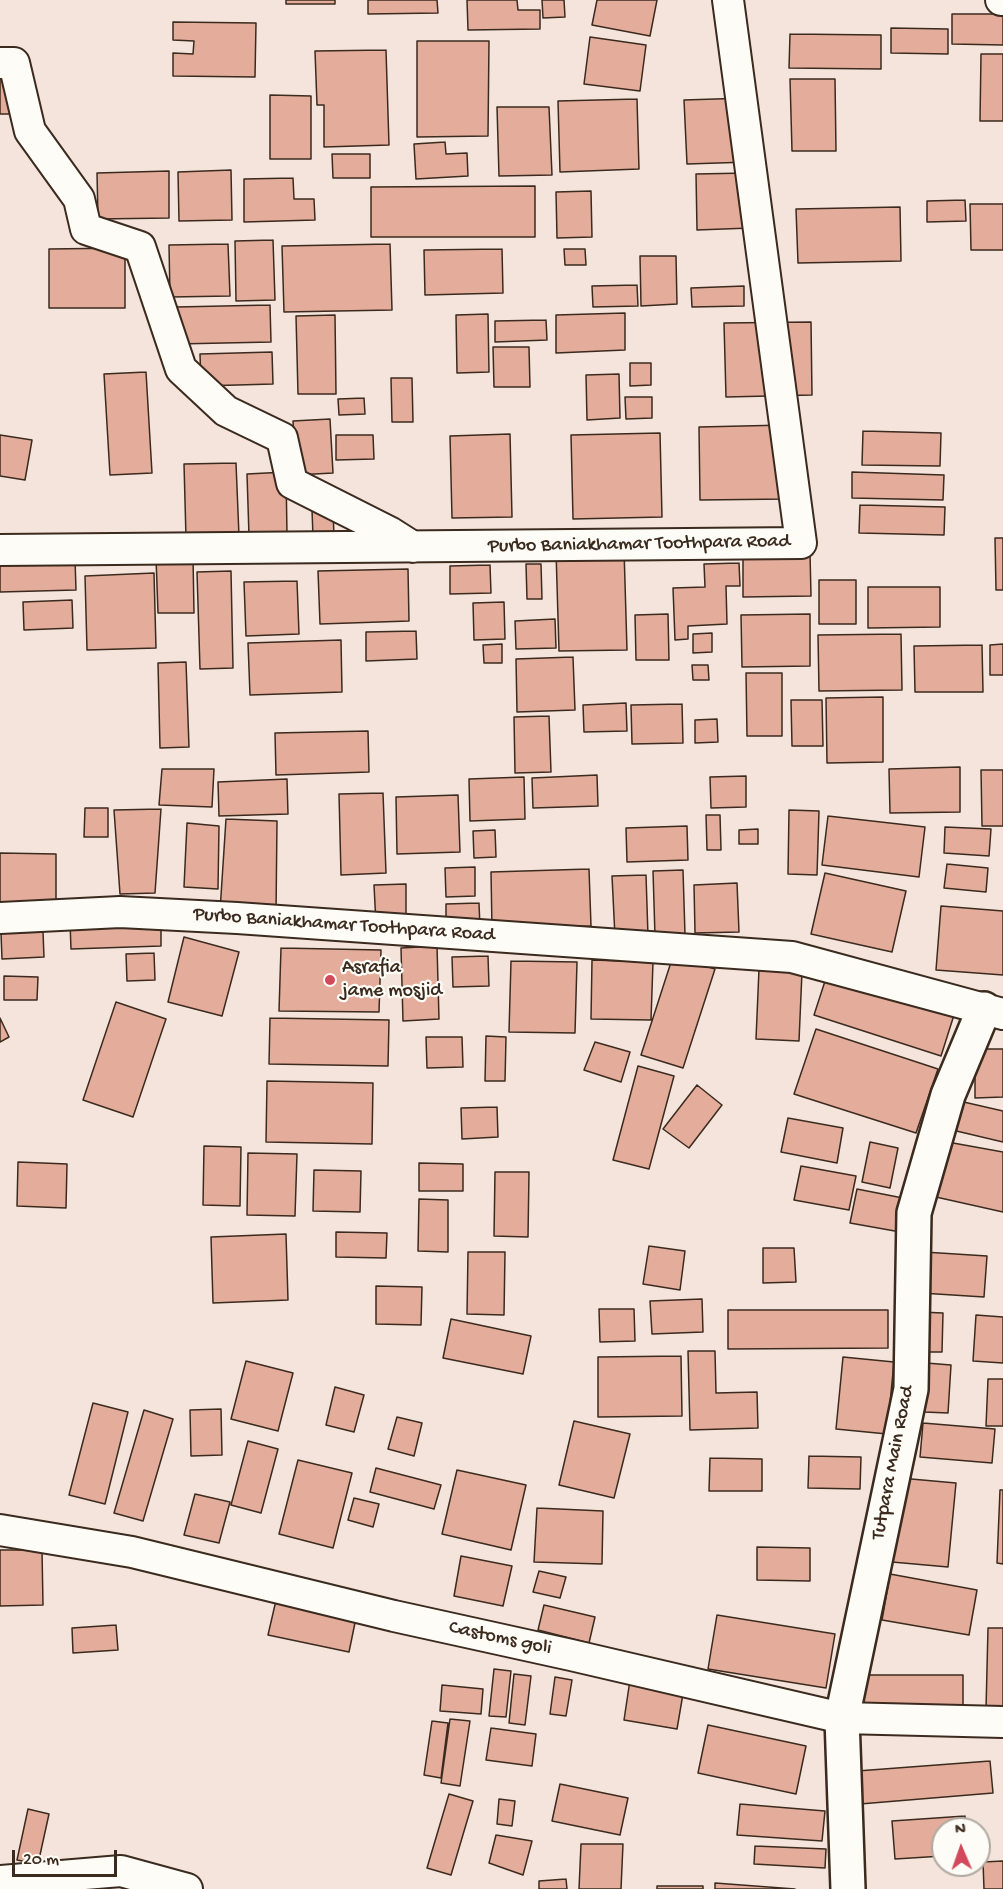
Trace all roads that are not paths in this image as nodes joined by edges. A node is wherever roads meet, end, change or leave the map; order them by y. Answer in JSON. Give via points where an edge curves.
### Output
{"nodes":[{"id":1,"x":728,"y":0,"type":"edge"},
{"id":2,"x":0,"y":63,"type":"edge"},
{"id":3,"x":413,"y":547,"type":"junction"},
{"id":4,"x":0,"y":550,"type":"edge"},
{"id":5,"x":0,"y":918,"type":"edge"},
{"id":6,"x":993,"y":1011,"type":"edge"},
{"id":7,"x":0,"y":1530,"type":"edge"},
{"id":8,"x":842,"y":1718,"type":"junction"},
{"id":9,"x":1003,"y":1722,"type":"edge"},
{"id":10,"x":0,"y":1881,"type":"edge"},
{"id":11,"x":187,"y":1889,"type":"edge"},
{"id":12,"x":848,"y":1889,"type":"edge"}],
"edges":[{"from":1,"to":3,"type":"street","name":"Purbo Baniakhamar Toothpara Road","via":[[801,543]]},
{"from":2,"to":3,"type":"street","via":[[14,63],[30,131],[80,200],[86,229],[140,247],[181,369],[226,411],[282,438],[292,483]]},
{"from":3,"to":4,"type":"street","name":"Purbo Baniakhamar Toothpara Road"},
{"from":5,"to":6,"type":"street","name":"Purbo Baniakhamar Toothpara Road","via":[[120,912],[792,957]]},
{"from":6,"to":8,"type":"street","name":"Tutpara Main Road","via":[[948,1095],[914,1214],[911,1389]]},
{"from":7,"to":8,"type":"street","name":"Castoms goli","via":[[132,1552]]},
{"from":8,"to":9,"type":"street","name":"Castoms goli"},
{"from":8,"to":12,"type":"street","name":"Tutpara Main Road"},
{"from":10,"to":11,"type":"street","via":[[121,1871]]}]}
